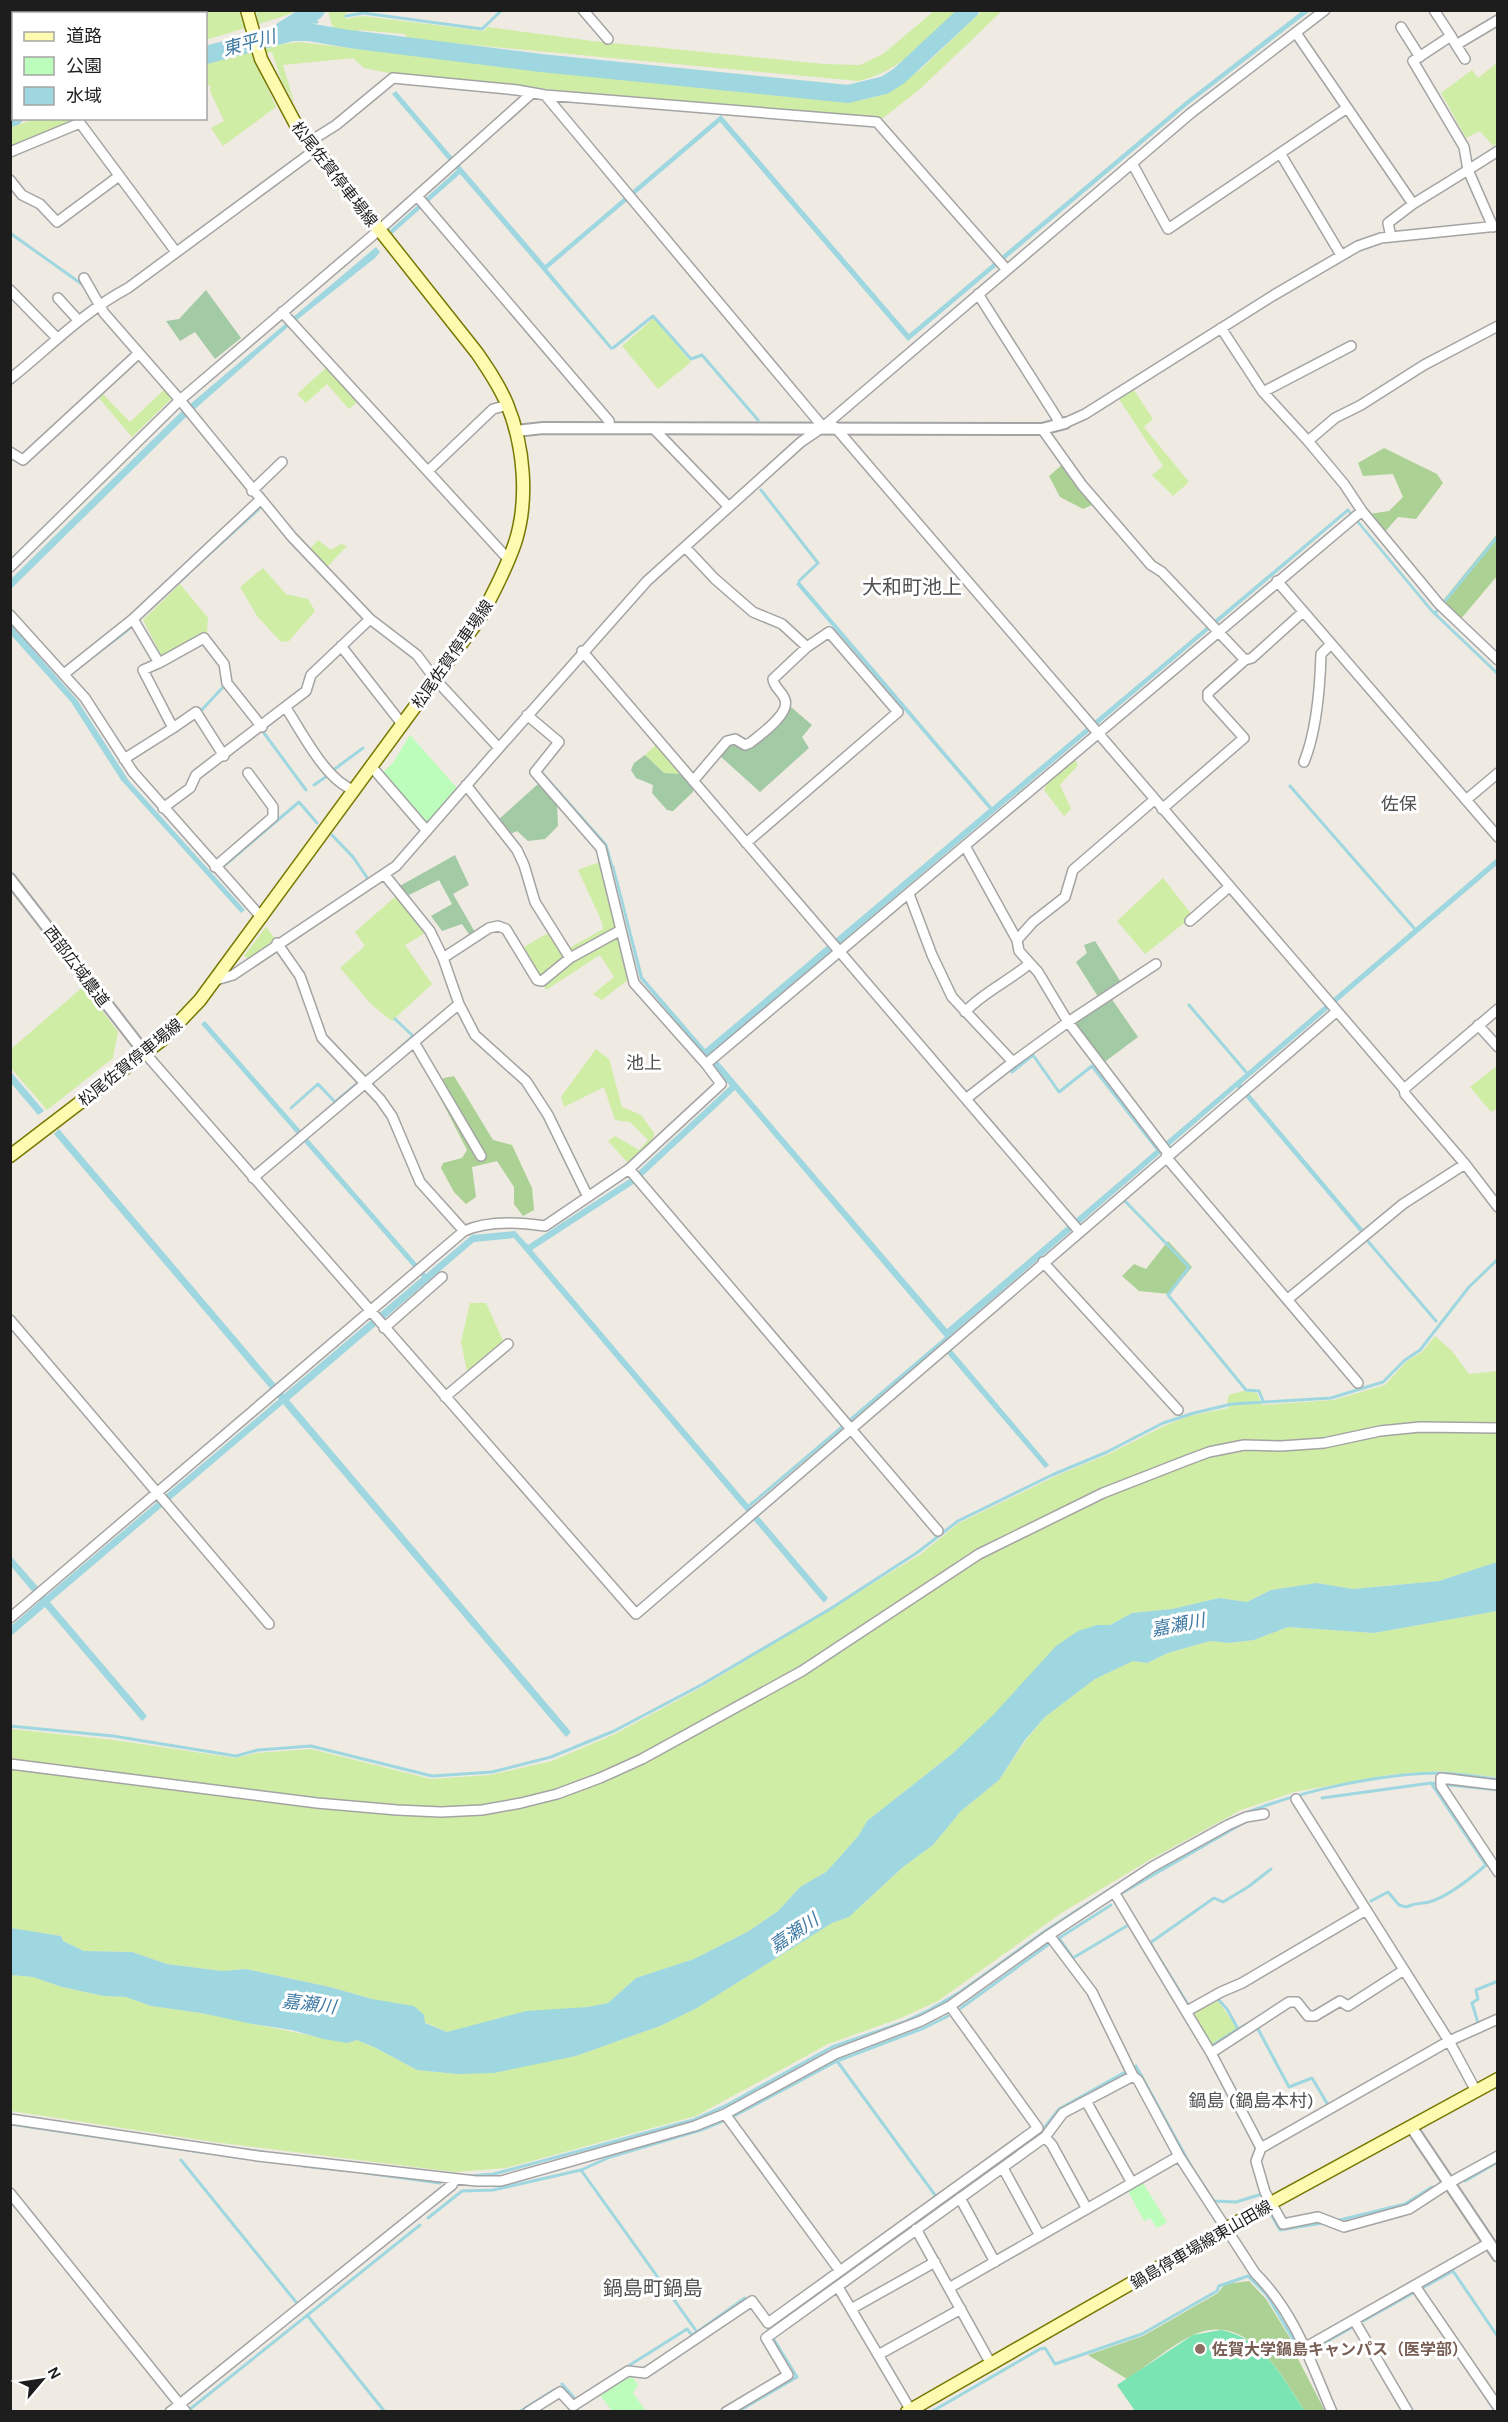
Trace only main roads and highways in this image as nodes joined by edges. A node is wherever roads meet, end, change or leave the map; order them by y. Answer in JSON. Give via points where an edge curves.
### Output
{"nodes":[{"id":1,"x":247,"y":13,"type":"edge"},
{"id":2,"x":10,"y":1156,"type":"edge"},
{"id":3,"x":1497,"y":2079,"type":"edge"},
{"id":4,"x":908,"y":2410,"type":"edge"}],
"edges":[{"from":1,"to":2,"type":"main road","name":"松尾佐賀停車場線","via":[[261,59],[285,107],[497,383],[516,431],[523,493],[515,542],[499,584],[480,618],[216,980],[163,1039]]},
{"from":3,"to":4,"type":"main road","name":"鍋島停車場線東山田線"}]}
